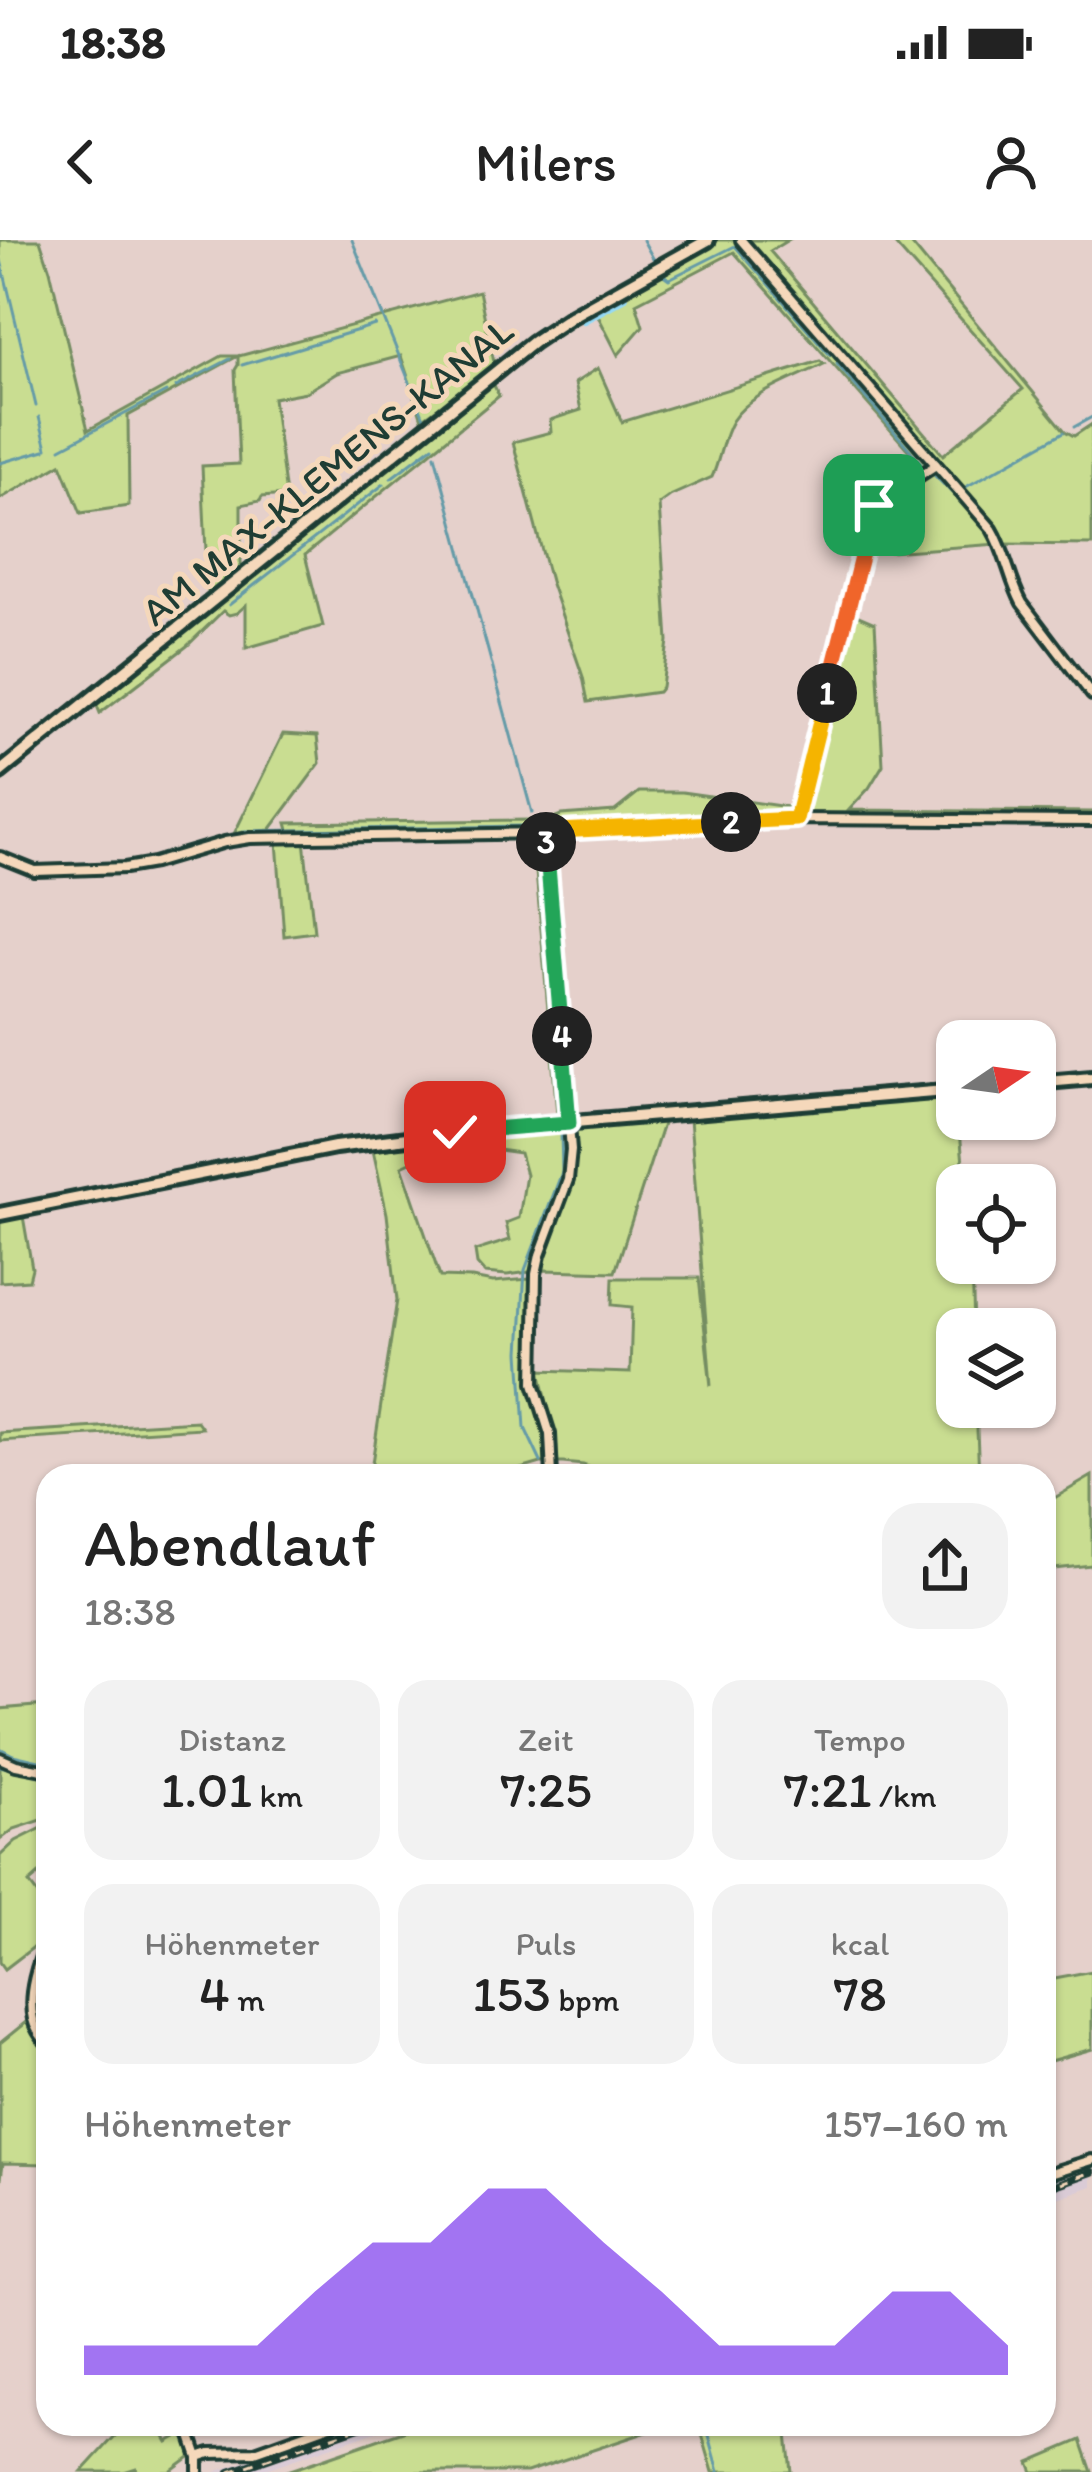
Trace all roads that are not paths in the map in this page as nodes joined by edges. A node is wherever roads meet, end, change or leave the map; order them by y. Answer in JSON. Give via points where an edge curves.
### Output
{"nodes":[{"id":1,"x":708,"y":240,"type":"edge"},
{"id":2,"x":741,"y":240,"type":"edge"},
{"id":3,"x":936,"y":465,"type":"junction"},
{"id":4,"x":1092,"y":695,"type":"edge"},
{"id":5,"x":0,"y":772,"type":"edge"},
{"id":6,"x":796,"y":819,"type":"junction"},
{"id":7,"x":1092,"y":821,"type":"edge"},
{"id":8,"x":539,"y":833,"type":"junction"},
{"id":9,"x":0,"y":857,"type":"edge"},
{"id":10,"x":1092,"y":1078,"type":"edge"},
{"id":11,"x":1056,"y":1081,"type":"edge"},
{"id":12,"x":936,"y":1092,"type":"edge"},
{"id":13,"x":569,"y":1123,"type":"junction"},
{"id":14,"x":0,"y":1214,"type":"edge"},
{"id":15,"x":552,"y":1464,"type":"edge"},
{"id":16,"x":0,"y":1758,"type":"edge"},
{"id":17,"x":36,"y":1769,"type":"edge"},
{"id":18,"x":36,"y":1979,"type":"edge"},
{"id":19,"x":36,"y":2026,"type":"edge"},
{"id":20,"x":1092,"y":2160,"type":"edge"},
{"id":21,"x":1056,"y":2171,"type":"edge"},
{"id":22,"x":192,"y":2436,"type":"edge"},
{"id":23,"x":300,"y":2436,"type":"edge"},
{"id":24,"x":198,"y":2457,"type":"junction"},
{"id":25,"x":198,"y":2472,"type":"edge"}],
"edges":[{"from":1,"to":5,"type":"main road","name":"AM MAX-KLEMENS-KANAL","via":[[544,334]]},
{"from":2,"to":3,"type":"street"},
{"from":3,"to":4,"type":"street","via":[[992,529],[1022,603]]},
{"from":3,"to":6,"type":"street","via":[[874,505]]},
{"from":6,"to":7,"type":"street"},
{"from":6,"to":8,"type":"street"},
{"from":8,"to":9,"type":"street","via":[[234,839],[125,868],[35,871]]},
{"from":8,"to":13,"type":"street"},
{"from":10,"to":11,"type":"main road"},
{"from":12,"to":13,"type":"main road"},
{"from":13,"to":14,"type":"main road","via":[[335,1147]]},
{"from":13,"to":15,"type":"street","via":[[568,1180],[536,1274],[534,1383]]},
{"from":16,"to":17,"type":"street"},
{"from":18,"to":19,"type":"street"},
{"from":20,"to":21,"type":"street"},
{"from":22,"to":24,"type":"street"},
{"from":23,"to":24,"type":"street","via":[[255,2452]]},
{"from":24,"to":25,"type":"street"}]}
